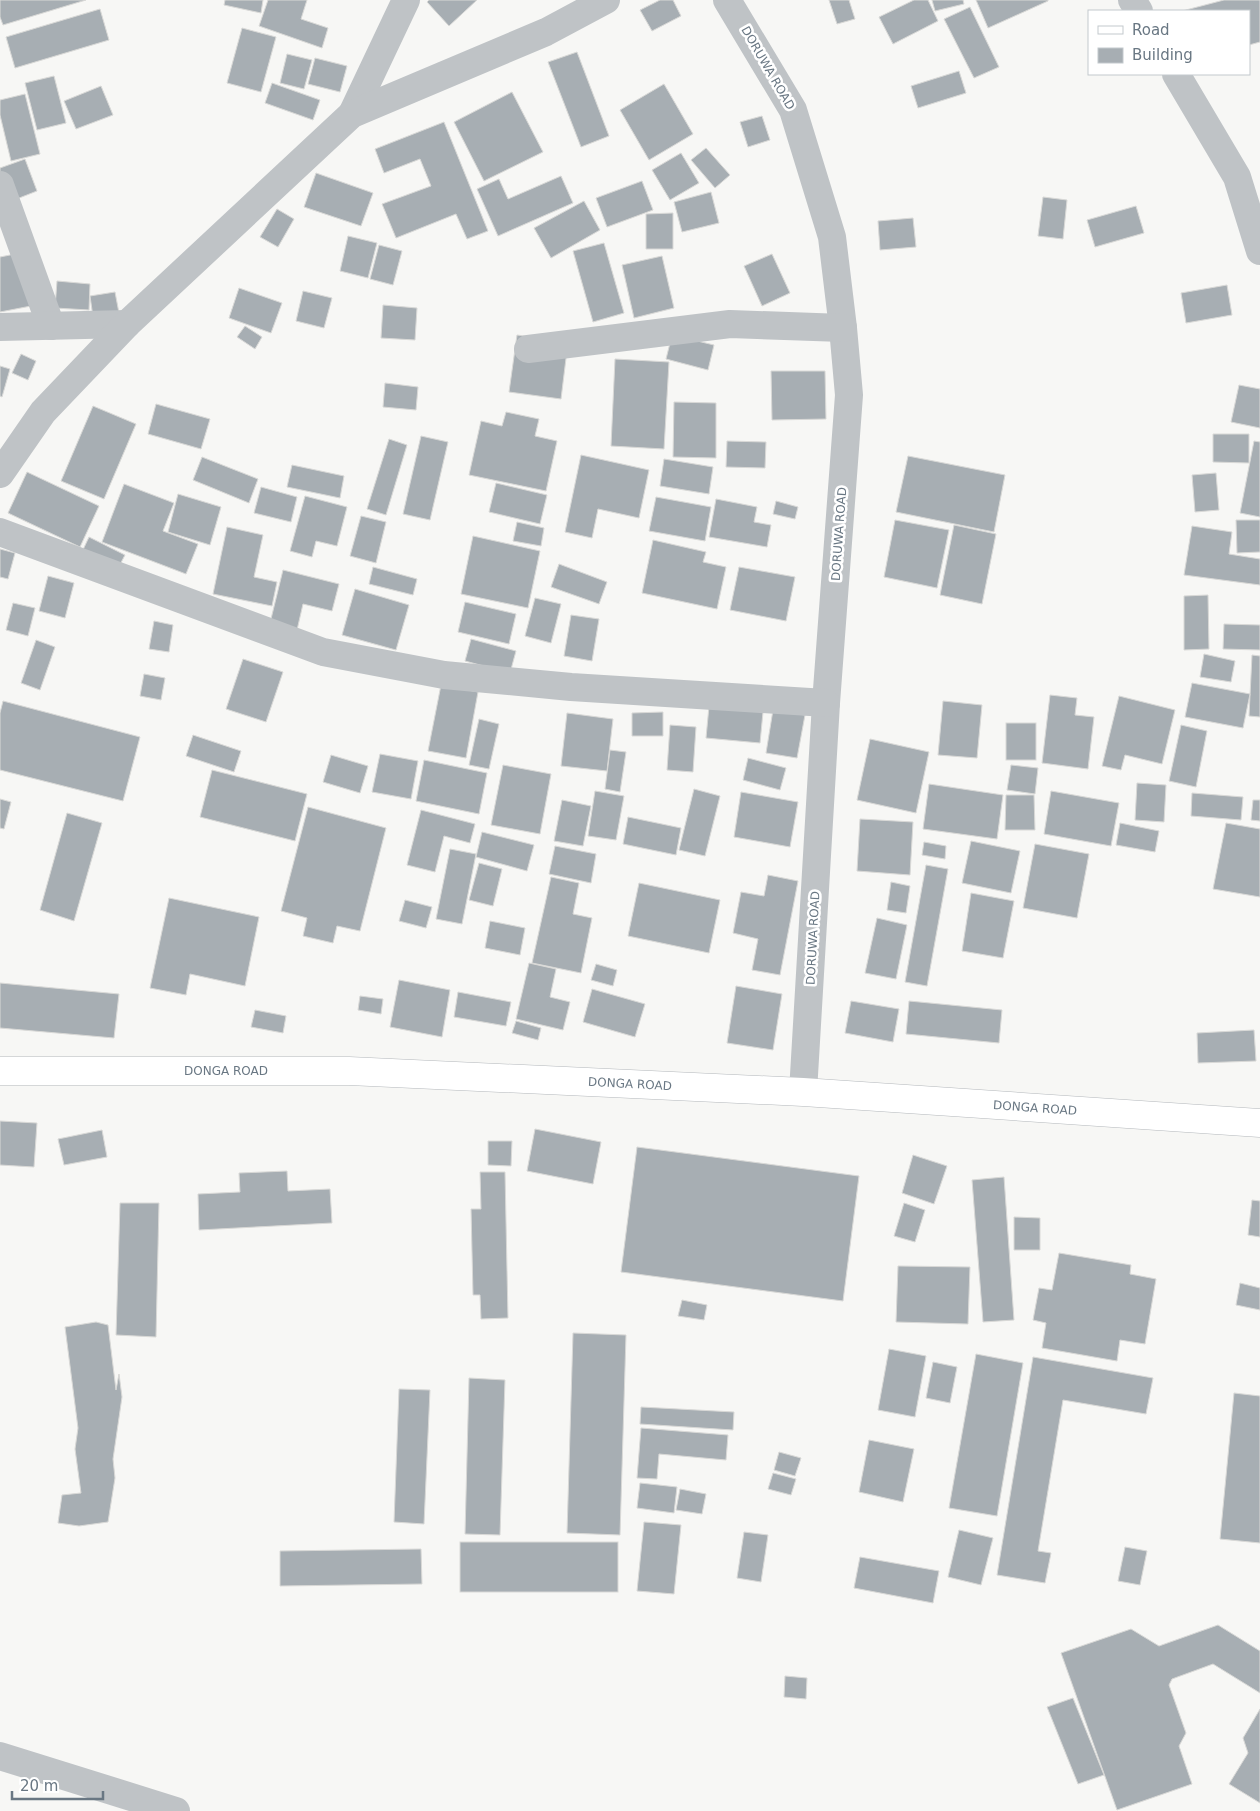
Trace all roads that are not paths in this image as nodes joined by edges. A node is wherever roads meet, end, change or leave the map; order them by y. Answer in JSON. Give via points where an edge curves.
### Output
{"nodes":[{"id":1,"x":406,"y":0,"type":"edge"},
{"id":2,"x":606,"y":0,"type":"edge"},
{"id":3,"x":727,"y":0,"type":"edge"},
{"id":4,"x":1177,"y":75,"type":"edge"},
{"id":5,"x":352,"y":114,"type":"junction"},
{"id":6,"x":0,"y":185,"type":"edge"},
{"id":7,"x":1260,"y":251,"type":"edge"},
{"id":8,"x":128,"y":324,"type":"junction"},
{"id":9,"x":51,"y":326,"type":"junction"},
{"id":10,"x":0,"y":327,"type":"edge"},
{"id":11,"x":843,"y":328,"type":"junction"},
{"id":12,"x":528,"y":349,"type":"dead end"},
{"id":13,"x":0,"y":474,"type":"edge"},
{"id":14,"x":0,"y":532,"type":"edge"},
{"id":15,"x":826,"y":703,"type":"junction"},
{"id":16,"x":0,"y":1071,"type":"edge"},
{"id":17,"x":803,"y":1092,"type":"junction"},
{"id":18,"x":1260,"y":1123,"type":"edge"},
{"id":19,"x":0,"y":1756,"type":"edge"},
{"id":20,"x":176,"y":1811,"type":"edge"}],
"edges":[{"from":1,"to":5,"type":"street"},
{"from":2,"to":5,"type":"street","via":[[546,32]]},
{"from":3,"to":11,"type":"street","name":"DORUWA ROAD","via":[[793,110],[832,237]]},
{"from":4,"to":7,"type":"street","via":[[1237,177]]},
{"from":5,"to":8,"type":"street"},
{"from":6,"to":9,"type":"street"},
{"from":8,"to":9,"type":"street"},
{"from":8,"to":13,"type":"street","via":[[43,412]]},
{"from":9,"to":10,"type":"street"},
{"from":11,"to":12,"type":"street","via":[[730,324]]},
{"from":11,"to":15,"type":"street","name":"DORUWA ROAD","via":[[849,395]]},
{"from":14,"to":15,"type":"street","via":[[323,652],[444,676]]},
{"from":15,"to":17,"type":"street","name":"DORUWA ROAD"},
{"from":16,"to":17,"type":"street","name":"DONGA ROAD","via":[[350,1071]]},
{"from":17,"to":18,"type":"street","name":"DONGA ROAD"},
{"from":19,"to":20,"type":"street"}]}
